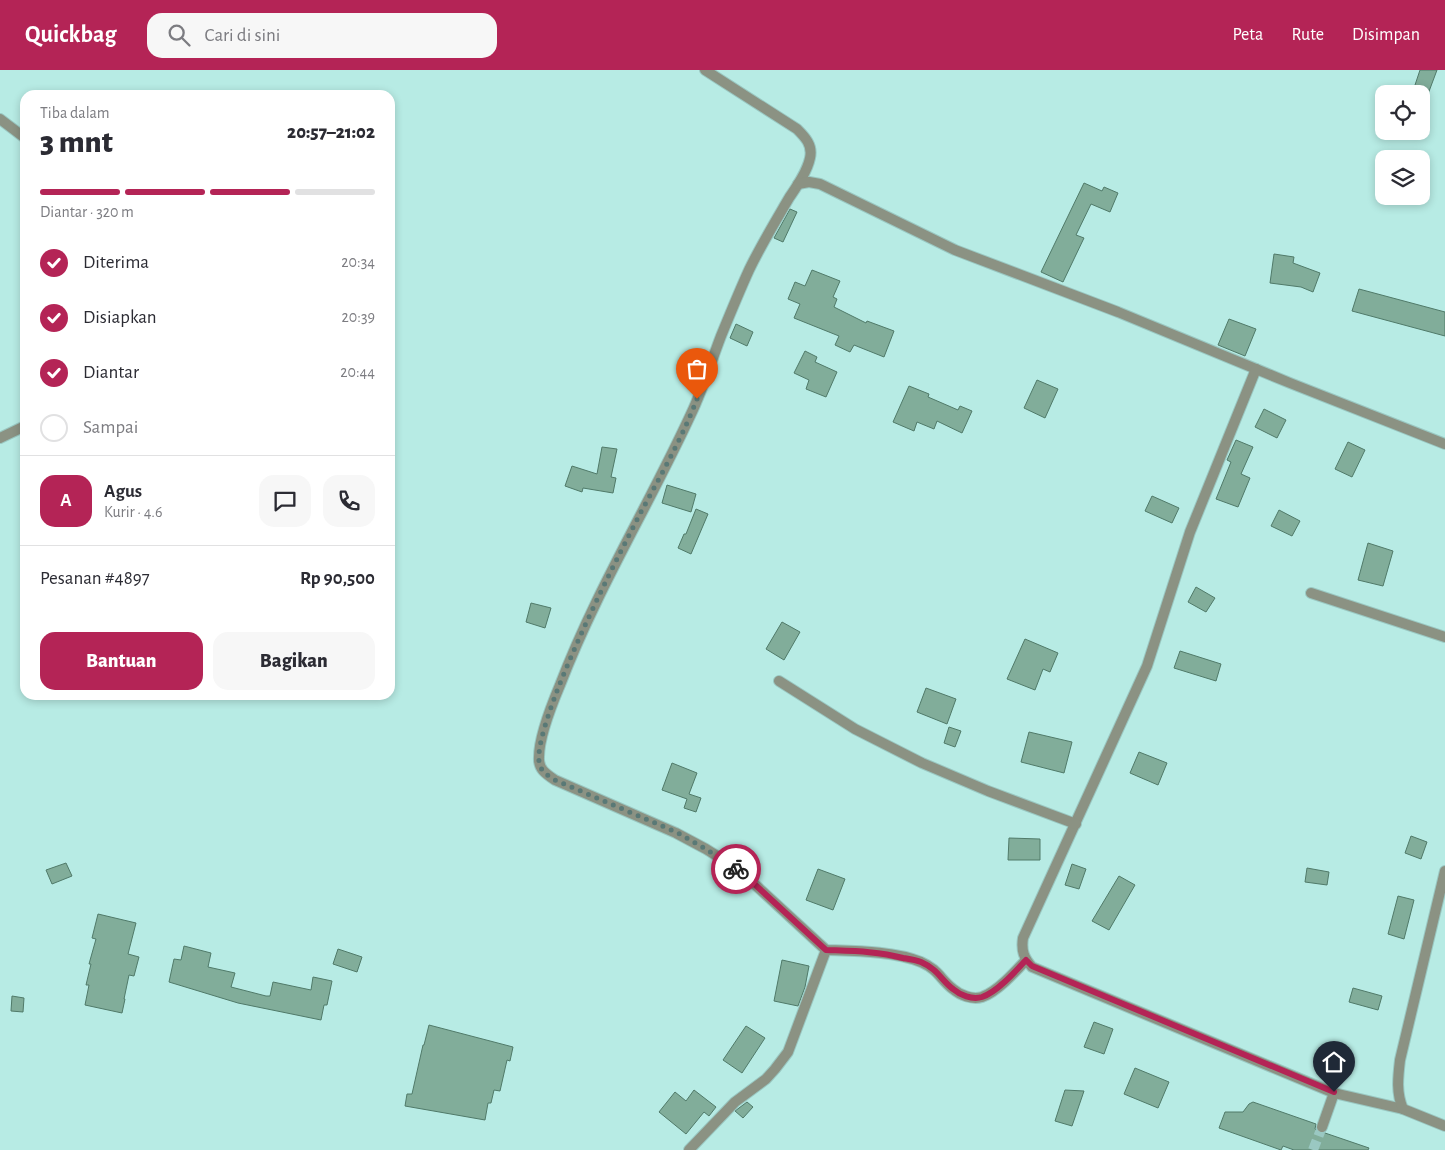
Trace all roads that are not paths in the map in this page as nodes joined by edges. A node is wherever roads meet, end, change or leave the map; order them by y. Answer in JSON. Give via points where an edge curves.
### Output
{"nodes":[{"id":1,"x":705,"y":70,"type":"edge"},
{"id":2,"x":0,"y":119,"type":"edge"},
{"id":3,"x":20,"y":134,"type":"edge"},
{"id":4,"x":798,"y":184,"type":"junction"},
{"id":5,"x":1256,"y":369,"type":"junction"},
{"id":6,"x":20,"y":428,"type":"edge"},
{"id":7,"x":0,"y":438,"type":"edge"},
{"id":8,"x":1445,"y":444,"type":"edge"},
{"id":9,"x":1311,"y":593,"type":"dead end"},
{"id":10,"x":1445,"y":637,"type":"edge"},
{"id":11,"x":779,"y":682,"type":"dead end"},
{"id":12,"x":1076,"y":824,"type":"junction"},
{"id":13,"x":1445,"y":871,"type":"edge"},
{"id":14,"x":826,"y":950,"type":"junction"},
{"id":15,"x":1026,"y":960,"type":"junction"},
{"id":16,"x":1334,"y":1092,"type":"junction"},
{"id":17,"x":1403,"y":1109,"type":"junction"},
{"id":18,"x":1445,"y":1126,"type":"edge"},
{"id":19,"x":1322,"y":1127,"type":"tunnel mouth"},
{"id":20,"x":689,"y":1150,"type":"edge"}],
"edges":[{"from":1,"to":4,"type":"street","via":[[806,137],[811,148],[810,158]]},
{"from":2,"to":3,"type":"street"},
{"from":4,"to":5,"type":"street","via":[[820,184],[956,250]]},
{"from":4,"to":14,"type":"street","via":[[749,270],[692,412],[592,610],[552,706],[538,759],[540,768],[555,780],[676,832],[725,861]]},
{"from":5,"to":8,"type":"street"},
{"from":5,"to":12,"type":"street","via":[[1190,532],[1147,666]]},
{"from":6,"to":7,"type":"street"},
{"from":9,"to":10,"type":"street"},
{"from":11,"to":12,"type":"street","via":[[855,729],[922,762]]},
{"from":12,"to":15,"type":"street","via":[[1023,938]]},
{"from":13,"to":17,"type":"street","via":[[1400,1060],[1398,1092]]},
{"from":14,"to":15,"type":"street","via":[[885,953],[920,962],[936,970],[953,990],[974,998],[991,992]]},
{"from":14,"to":20,"type":"street","via":[[788,1052],[766,1079],[735,1102]]},
{"from":15,"to":16,"type":"street","via":[[1032,966]]},
{"from":16,"to":17,"type":"street"},
{"from":16,"to":19,"type":"street"},
{"from":17,"to":18,"type":"street"}]}
